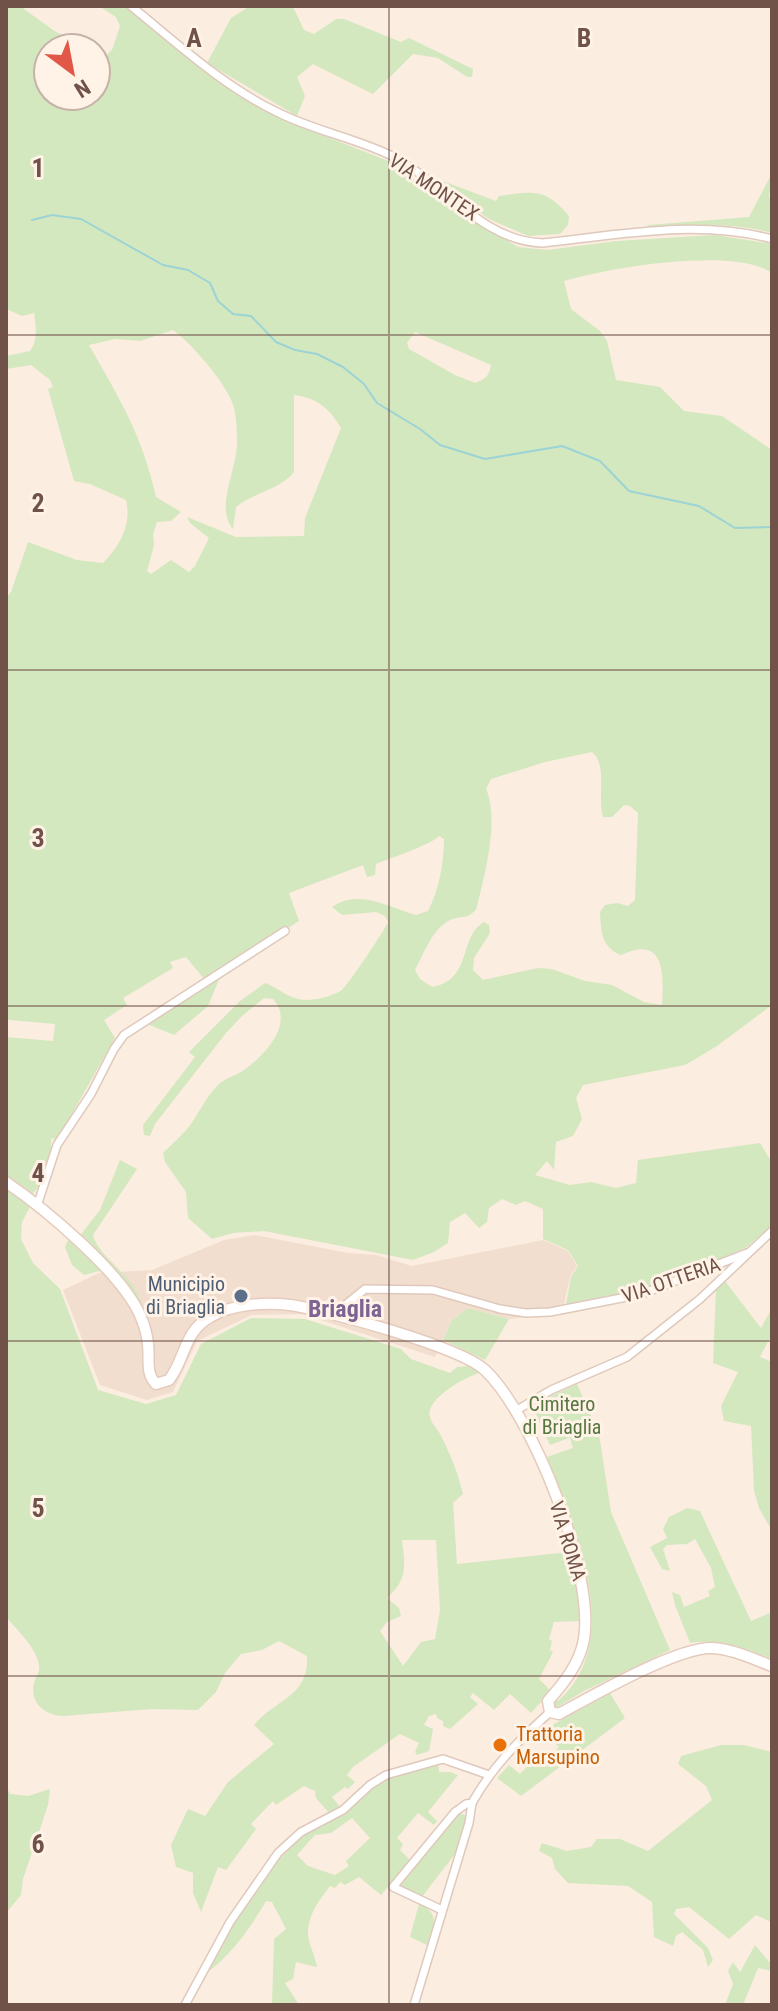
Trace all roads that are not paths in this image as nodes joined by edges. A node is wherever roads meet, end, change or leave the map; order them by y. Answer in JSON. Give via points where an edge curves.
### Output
{"nodes":[{"id":1,"x":131,"y":6,"type":"edge"},
{"id":2,"x":772,"y":239,"type":"edge"},
{"id":3,"x":285,"y":931,"type":"dead end"},
{"id":4,"x":6,"y":1182,"type":"edge"},
{"id":5,"x":37,"y":1206,"type":"junction"},
{"id":6,"x":772,"y":1231,"type":"edge"},
{"id":7,"x":747,"y":1253,"type":"junction"},
{"id":8,"x":333,"y":1315,"type":"junction"},
{"id":9,"x":517,"y":1410,"type":"junction"},
{"id":10,"x":772,"y":1666,"type":"edge"},
{"id":11,"x":550,"y":1712,"type":"junction"},
{"id":12,"x":489,"y":1775,"type":"junction"},
{"id":13,"x":472,"y":1803,"type":"junction"},
{"id":14,"x":442,"y":1910,"type":"junction"},
{"id":15,"x":185,"y":2005,"type":"edge"},
{"id":16,"x":414,"y":2005,"type":"edge"}],
"edges":[{"from":1,"to":2,"type":"street","name":"VIA MONTEX","via":[[201,63],[276,112],[399,160],[474,216],[523,242],[723,230]]},
{"from":3,"to":5,"type":"street","via":[[124,1035],[57,1145]]},
{"from":4,"to":5,"type":"main road"},
{"from":5,"to":8,"type":"main road","name":"VIA ROMA","via":[[126,1290],[146,1332],[149,1375],[156,1384],[169,1380],[195,1330],[218,1313],[287,1305]]},
{"from":6,"to":7,"type":"street"},
{"from":7,"to":8,"type":"street","name":"VIA OTTERIA","via":[[642,1294],[550,1312],[500,1309],[433,1290],[365,1289]]},
{"from":7,"to":9,"type":"street","name":"VIA OTTERIA","via":[[627,1357]]},
{"from":8,"to":9,"type":"main road","name":"VIA ROMA","via":[[466,1356]]},
{"from":9,"to":11,"type":"main road","name":"VIA ROMA","via":[[571,1539],[582,1586],[584,1641],[570,1674],[548,1701]]},
{"from":10,"to":11,"type":"main road","via":[[731,1651],[696,1650],[559,1714]]},
{"from":11,"to":12,"type":"street","name":"VIA ROMA"},
{"from":12,"to":13,"type":"street","name":"VIA ROMA"},
{"from":12,"to":15,"type":"street","via":[[443,1759],[386,1775],[343,1810],[301,1832],[278,1853],[230,1922]]},
{"from":13,"to":14,"type":"street"},
{"from":13,"to":14,"type":"street","name":"VIA ROMA","via":[[455,1812],[393,1887]]},
{"from":14,"to":16,"type":"street"}]}
